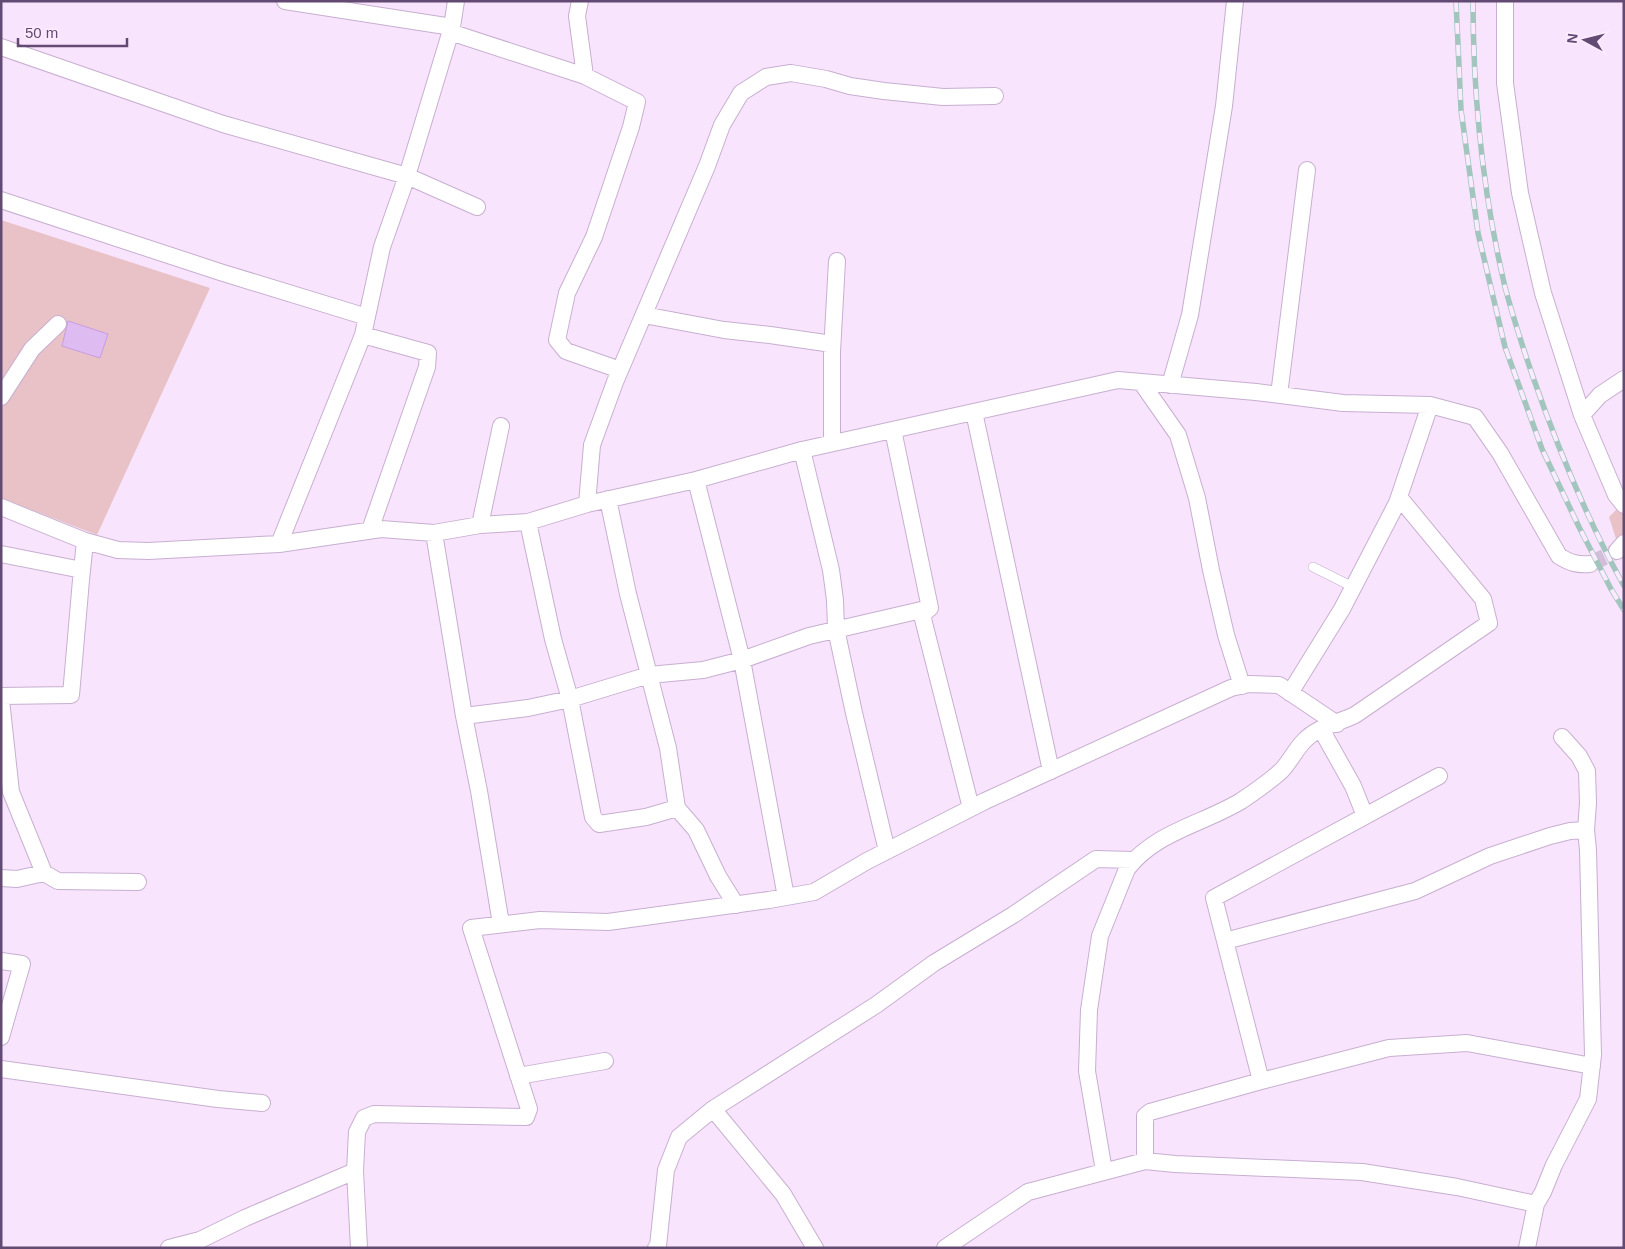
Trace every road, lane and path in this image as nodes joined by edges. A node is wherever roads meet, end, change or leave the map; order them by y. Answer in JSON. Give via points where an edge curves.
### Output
{"nodes":[{"id":1,"x":285,"y":1,"type":"edge"},
{"id":2,"x":456,"y":1,"type":"edge"},
{"id":3,"x":580,"y":1,"type":"edge"},
{"id":4,"x":1235,"y":1,"type":"edge"},
{"id":5,"x":1505,"y":1,"type":"edge"},
{"id":6,"x":451,"y":29,"type":"junction"},
{"id":7,"x":1,"y":47,"type":"edge"},
{"id":8,"x":585,"y":76,"type":"junction"},
{"id":9,"x":995,"y":96,"type":"dead end"},
{"id":10,"x":1306,"y":170,"type":"dead end"},
{"id":11,"x":407,"y":176,"type":"junction"},
{"id":12,"x":1,"y":200,"type":"edge"},
{"id":13,"x":477,"y":207,"type":"dead end"},
{"id":14,"x":837,"y":261,"type":"dead end"},
{"id":15,"x":644,"y":314,"type":"junction"},
{"id":16,"x":367,"y":317,"type":"junction"},
{"id":17,"x":58,"y":324,"type":"dead end"},
{"id":18,"x":363,"y":335,"type":"junction"},
{"id":19,"x":832,"y":344,"type":"junction"},
{"id":20,"x":620,"y":370,"type":"junction"},
{"id":21,"x":1624,"y":379,"type":"edge"},
{"id":22,"x":1141,"y":382,"type":"junction"},
{"id":23,"x":1170,"y":385,"type":"junction"},
{"id":24,"x":1279,"y":395,"type":"junction"},
{"id":25,"x":1,"y":397,"type":"edge"},
{"id":26,"x":1430,"y":405,"type":"junction"},
{"id":27,"x":974,"y":412,"type":"junction"},
{"id":28,"x":1582,"y":415,"type":"junction"},
{"id":29,"x":501,"y":426,"type":"dead end"},
{"id":30,"x":893,"y":430,"type":"junction"},
{"id":31,"x":832,"y":443,"type":"junction"},
{"id":32,"x":802,"y":450,"type":"junction"},
{"id":33,"x":696,"y":480,"type":"junction"},
{"id":34,"x":1399,"y":497,"type":"junction"},
{"id":35,"x":608,"y":499,"type":"junction"},
{"id":36,"x":587,"y":504,"type":"junction"},
{"id":37,"x":1624,"y":505,"type":"edge"},
{"id":38,"x":1,"y":507,"type":"edge"},
{"id":39,"x":528,"y":522,"type":"junction"},
{"id":40,"x":480,"y":525,"type":"junction"},
{"id":41,"x":370,"y":530,"type":"junction"},
{"id":42,"x":434,"y":533,"type":"junction"},
{"id":43,"x":86,"y":541,"type":"junction"},
{"id":44,"x":280,"y":544,"type":"junction"},
{"id":45,"x":1,"y":554,"type":"edge"},
{"id":46,"x":1590,"y":564,"type":"tunnel mouth"},
{"id":47,"x":1313,"y":567,"type":"dead end"},
{"id":48,"x":82,"y":570,"type":"junction"},
{"id":49,"x":1353,"y":588,"type":"junction"},
{"id":50,"x":930,"y":608,"type":"junction"},
{"id":51,"x":836,"y":629,"type":"junction"},
{"id":52,"x":742,"y":660,"type":"junction"},
{"id":53,"x":649,"y":675,"type":"junction"},
{"id":54,"x":1242,"y":686,"type":"junction"},
{"id":55,"x":1290,"y":694,"type":"junction"},
{"id":56,"x":1,"y":696,"type":"edge"},
{"id":57,"x":570,"y":699,"type":"junction"},
{"id":58,"x":1,"y":700,"type":"edge"},
{"id":59,"x":464,"y":716,"type":"junction"},
{"id":60,"x":1337,"y":724,"type":"junction"},
{"id":61,"x":1321,"y":729,"type":"junction"},
{"id":62,"x":1562,"y":737,"type":"dead end"},
{"id":63,"x":1051,"y":771,"type":"junction"},
{"id":64,"x":1439,"y":776,"type":"dead end"},
{"id":65,"x":677,"y":808,"type":"junction"},
{"id":66,"x":971,"y":808,"type":"junction"},
{"id":67,"x":1365,"y":816,"type":"junction"},
{"id":68,"x":1586,"y":830,"type":"junction"},
{"id":69,"x":888,"y":851,"type":"junction"},
{"id":70,"x":1133,"y":860,"type":"junction"},
{"id":71,"x":44,"y":873,"type":"junction"},
{"id":72,"x":1,"y":878,"type":"edge"},
{"id":73,"x":138,"y":882,"type":"dead end"},
{"id":74,"x":786,"y":897,"type":"junction"},
{"id":75,"x":736,"y":905,"type":"junction"},
{"id":76,"x":501,"y":924,"type":"junction"},
{"id":77,"x":1225,"y":941,"type":"junction"},
{"id":78,"x":1,"y":961,"type":"edge"},
{"id":79,"x":1,"y":1037,"type":"edge"},
{"id":80,"x":605,"y":1062,"type":"dead end"},
{"id":81,"x":1592,"y":1066,"type":"junction"},
{"id":82,"x":1,"y":1069,"type":"edge"},
{"id":83,"x":518,"y":1076,"type":"junction"},
{"id":84,"x":1262,"y":1081,"type":"junction"},
{"id":85,"x":262,"y":1103,"type":"dead end"},
{"id":86,"x":713,"y":1109,"type":"junction"},
{"id":87,"x":1145,"y":1161,"type":"junction"},
{"id":88,"x":355,"y":1171,"type":"junction"},
{"id":89,"x":1104,"y":1171,"type":"junction"},
{"id":90,"x":1536,"y":1204,"type":"junction"},
{"id":91,"x":658,"y":1247,"type":"edge"},
{"id":92,"x":169,"y":1248,"type":"edge"},
{"id":93,"x":358,"y":1248,"type":"edge"},
{"id":94,"x":815,"y":1248,"type":"edge"},
{"id":95,"x":945,"y":1248,"type":"edge"},
{"id":96,"x":1527,"y":1248,"type":"edge"}],
"edges":[{"from":1,"to":6,"type":"street"},
{"from":2,"to":6,"type":"street"},
{"from":3,"to":8,"type":"street","via":[[577,16]]},
{"from":4,"to":23,"type":"street","via":[[1224,106],[1190,315]]},
{"from":5,"to":28,"type":"street","via":[[1505,83],[1520,193],[1543,293]]},
{"from":6,"to":8,"type":"street"},
{"from":6,"to":11,"type":"street"},
{"from":7,"to":11,"type":"street","via":[[223,124]]},
{"from":8,"to":20,"type":"street","via":[[637,102],[594,237],[567,293],[557,340],[566,351]]},
{"from":9,"to":15,"type":"street","via":[[943,97],[884,91],[791,73],[766,77],[741,93],[722,125]]},
{"from":10,"to":24,"type":"street"},
{"from":11,"to":13,"type":"street"},
{"from":11,"to":16,"type":"street","via":[[382,247]]},
{"from":12,"to":16,"type":"street"},
{"from":14,"to":19,"type":"street"},
{"from":15,"to":19,"type":"street","via":[[724,330]]},
{"from":15,"to":20,"type":"street"},
{"from":16,"to":18,"type":"street"},
{"from":17,"to":25,"type":"street","via":[[32,350]]},
{"from":18,"to":41,"type":"street","via":[[428,353],[427,367]]},
{"from":18,"to":44,"type":"street"},
{"from":19,"to":31,"type":"street"},
{"from":20,"to":36,"type":"street","via":[[592,445]]},
{"from":21,"to":28,"type":"street","via":[[1600,395]]},
{"from":22,"to":23,"type":"street"},
{"from":22,"to":27,"type":"street","via":[[1118,380]]},
{"from":22,"to":54,"type":"street","via":[[1178,435],[1197,498],[1224,626]]},
{"from":23,"to":24,"type":"street"},
{"from":24,"to":26,"type":"street","via":[[1343,403]]},
{"from":26,"to":34,"type":"street"},
{"from":26,"to":46,"type":"street","via":[[1475,417],[1500,453],[1559,556],[1575,564]]},
{"from":27,"to":30,"type":"street"},
{"from":27,"to":63,"type":"street"},
{"from":28,"to":37,"type":"street","via":[[1616,495]]},
{"from":29,"to":40,"type":"street"},
{"from":30,"to":31,"type":"street"},
{"from":30,"to":50,"type":"street"},
{"from":31,"to":32,"type":"street"},
{"from":32,"to":33,"type":"street"},
{"from":32,"to":51,"type":"street","via":[[831,570]]},
{"from":33,"to":35,"type":"street"},
{"from":33,"to":52,"type":"street"},
{"from":34,"to":49,"type":"street"},
{"from":34,"to":60,"type":"street","via":[[1484,600],[1489,623]]},
{"from":35,"to":36,"type":"street"},
{"from":35,"to":53,"type":"street"},
{"from":36,"to":39,"type":"street"},
{"from":38,"to":43,"type":"street"},
{"from":39,"to":40,"type":"street"},
{"from":39,"to":57,"type":"street","via":[[553,639]]},
{"from":40,"to":42,"type":"street"},
{"from":41,"to":42,"type":"street"},
{"from":41,"to":44,"type":"street"},
{"from":42,"to":59,"type":"street"},
{"from":43,"to":44,"type":"street","via":[[118,550],[148,551]]},
{"from":43,"to":48,"type":"street"},
{"from":45,"to":48,"type":"street"},
{"from":47,"to":49,"type":"lane"},
{"from":48,"to":56,"type":"street","via":[[71,695]]},
{"from":49,"to":55,"type":"street"},
{"from":50,"to":51,"type":"street"},
{"from":50,"to":66,"type":"street","via":[[922,615]]},
{"from":51,"to":52,"type":"street"},
{"from":51,"to":69,"type":"street"},
{"from":52,"to":53,"type":"street","via":[[703,670]]},
{"from":52,"to":74,"type":"street"},
{"from":53,"to":57,"type":"street"},
{"from":53,"to":65,"type":"street","via":[[668,748]]},
{"from":54,"to":55,"type":"street","via":[[1279,685]]},
{"from":54,"to":63,"type":"street","via":[[1230,688]]},
{"from":55,"to":60,"type":"street"},
{"from":57,"to":59,"type":"street"},
{"from":57,"to":65,"type":"street","via":[[592,816],[599,824],[646,817]]},
{"from":58,"to":71,"type":"street","via":[[11,792]]},
{"from":59,"to":76,"type":"street"},
{"from":60,"to":61,"type":"street"},
{"from":61,"to":67,"type":"street","via":[[1353,786]]},
{"from":61,"to":70,"type":"street","via":[[1304,741],[1280,772],[1240,801],[1158,841]]},
{"from":62,"to":68,"type":"street","via":[[1579,756],[1586,771]]},
{"from":63,"to":66,"type":"street"},
{"from":64,"to":67,"type":"street"},
{"from":65,"to":75,"type":"street","via":[[696,830]]},
{"from":66,"to":69,"type":"street"},
{"from":67,"to":77,"type":"street","via":[[1214,898]]},
{"from":68,"to":77,"type":"street","via":[[1550,836],[1490,856],[1414,891]]},
{"from":68,"to":81,"type":"street"},
{"from":69,"to":74,"type":"street","via":[[814,892]]},
{"from":70,"to":86,"type":"street","via":[[1096,859]]},
{"from":70,"to":89,"type":"street","via":[[1100,936],[1089,1010],[1086,1070]]},
{"from":71,"to":72,"type":"street","via":[[17,879]]},
{"from":71,"to":73,"type":"street","via":[[58,881]]},
{"from":74,"to":75,"type":"street"},
{"from":75,"to":76,"type":"street","via":[[608,922],[540,920]]},
{"from":76,"to":83,"type":"street","via":[[471,928]]},
{"from":77,"to":84,"type":"street"},
{"from":78,"to":79,"type":"street","via":[[22,964]]},
{"from":80,"to":83,"type":"street"},
{"from":81,"to":84,"type":"street","via":[[1467,1043],[1389,1048]]},
{"from":81,"to":90,"type":"street","via":[[1588,1099]]},
{"from":82,"to":85,"type":"street"},
{"from":83,"to":88,"type":"street","via":[[529,1109],[526,1117],[374,1114],[364,1118],[357,1132]]},
{"from":84,"to":87,"type":"street","via":[[1150,1112],[1144,1123]]},
{"from":86,"to":91,"type":"street","via":[[679,1137],[666,1170]]},
{"from":86,"to":94,"type":"street","via":[[783,1194]]},
{"from":87,"to":89,"type":"street"},
{"from":87,"to":90,"type":"street","via":[[1362,1172]]},
{"from":88,"to":92,"type":"street","via":[[200,1240]]},
{"from":88,"to":93,"type":"street"},
{"from":89,"to":95,"type":"street","via":[[1028,1192]]},
{"from":90,"to":96,"type":"street"}]}
